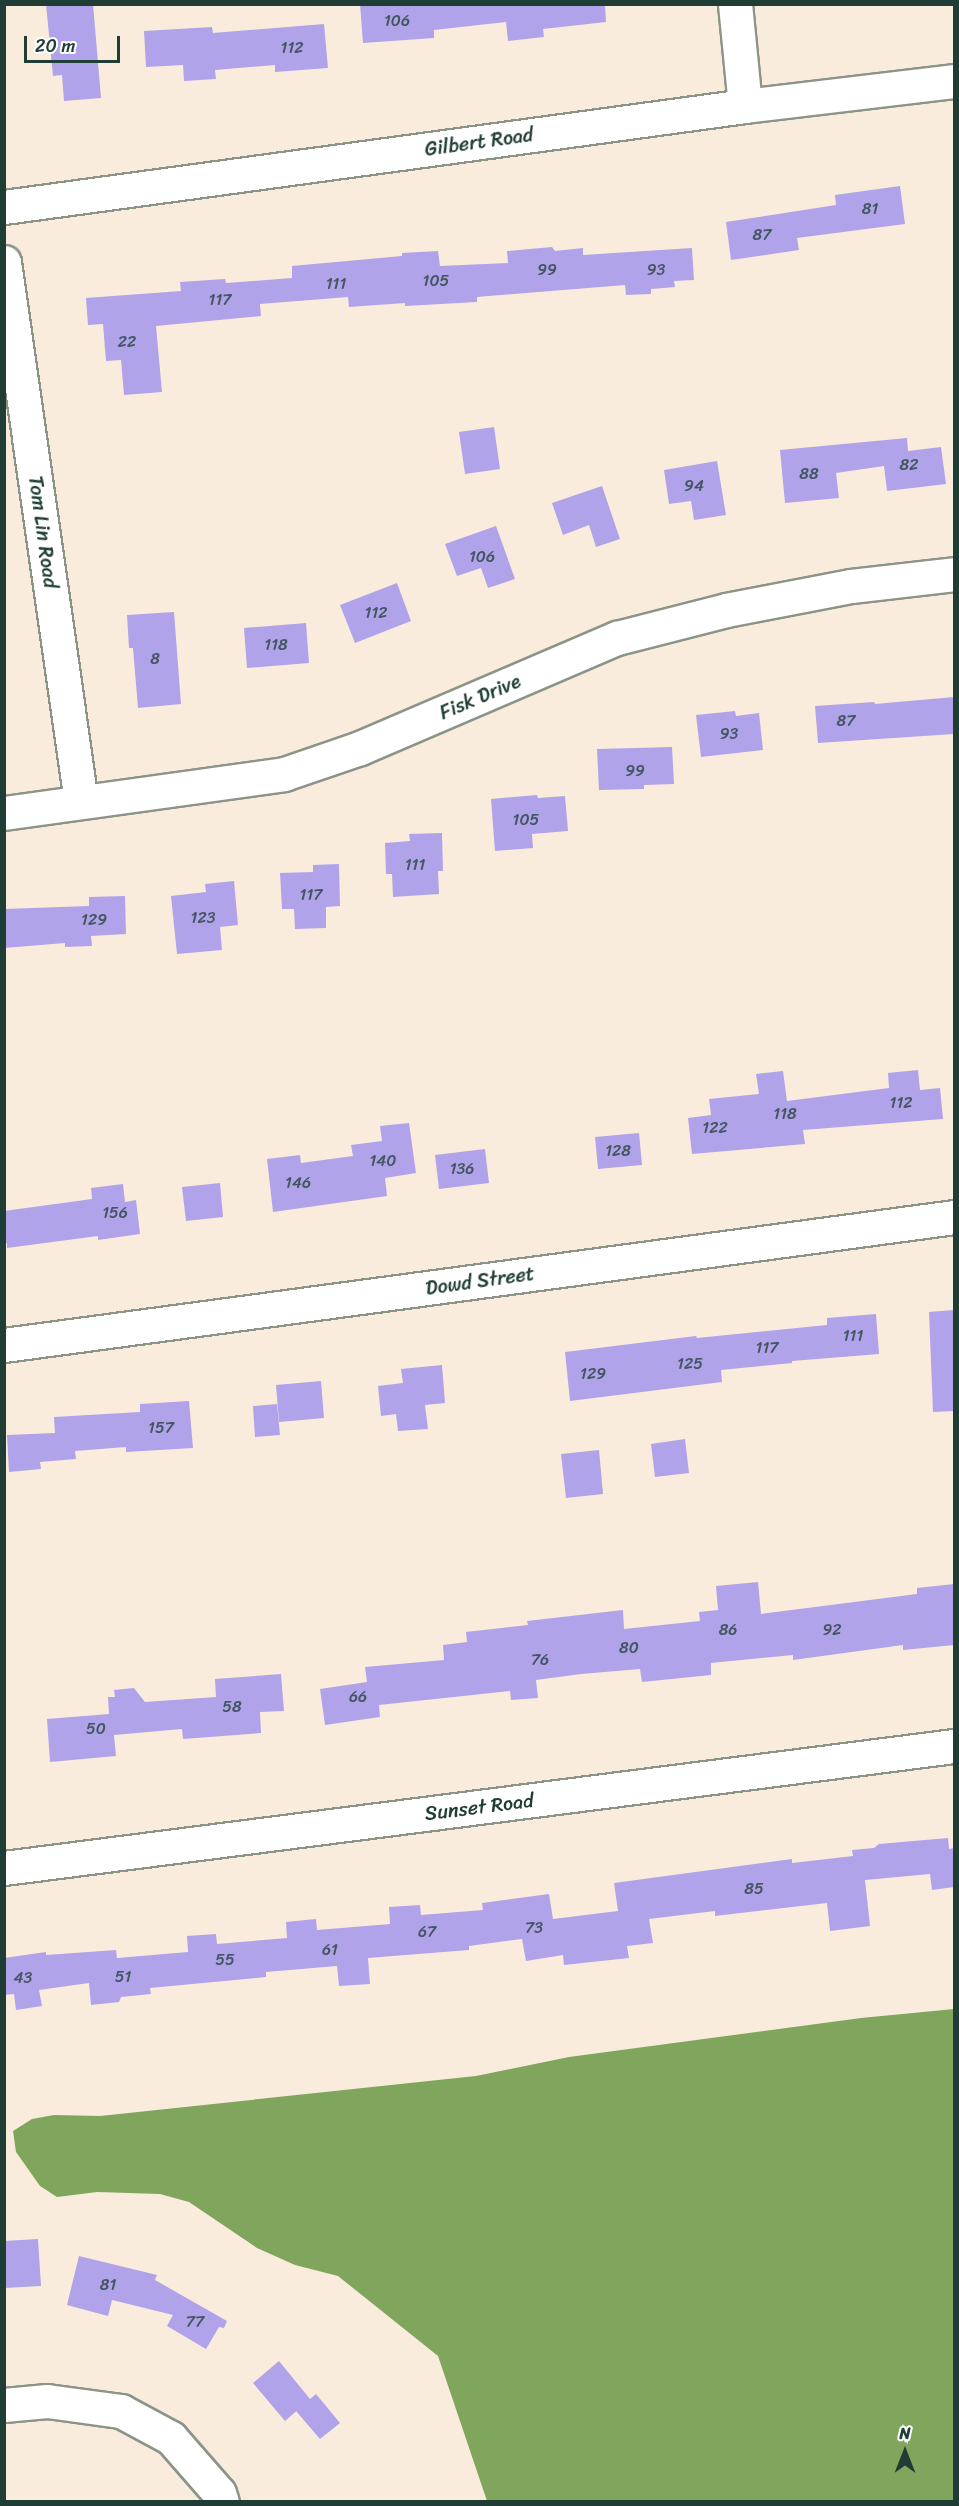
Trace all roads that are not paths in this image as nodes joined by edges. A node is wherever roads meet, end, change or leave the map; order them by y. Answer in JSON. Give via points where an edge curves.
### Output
{"nodes":[{"id":1,"x":735,"y":4,"type":"edge"},
{"id":2,"x":954,"y":81,"type":"edge"},
{"id":3,"x":745,"y":106,"type":"junction"},
{"id":4,"x":4,"y":207,"type":"edge"},
{"id":5,"x":4,"y":262,"type":"edge"},
{"id":6,"x":954,"y":574,"type":"edge"},
{"id":7,"x":81,"y":802,"type":"junction"},
{"id":8,"x":4,"y":813,"type":"edge"},
{"id":9,"x":954,"y":1217,"type":"edge"},
{"id":10,"x":4,"y":1345,"type":"edge"},
{"id":11,"x":954,"y":1746,"type":"edge"},
{"id":12,"x":4,"y":1868,"type":"edge"},
{"id":13,"x":4,"y":2405,"type":"edge"},
{"id":14,"x":222,"y":2502,"type":"edge"}],
"edges":[{"from":1,"to":3,"type":"street"},
{"from":2,"to":3,"type":"street","name":"Gilbert Road"},
{"from":3,"to":4,"type":"street","name":"Gilbert Road"},
{"from":5,"to":7,"type":"street","name":"Tom Lin Road"},
{"from":6,"to":7,"type":"street","name":"Fisk Drive","via":[[851,586],[726,610],[617,638],[360,748],[284,774]]},
{"from":7,"to":8,"type":"street","name":"Fisk Drive"},
{"from":9,"to":10,"type":"street","name":"Dowd Street"},
{"from":11,"to":12,"type":"street","name":"Sunset Road"},
{"from":13,"to":14,"type":"street","via":[[47,2401],[121,2411],[171,2438],[219,2493]]}]}
